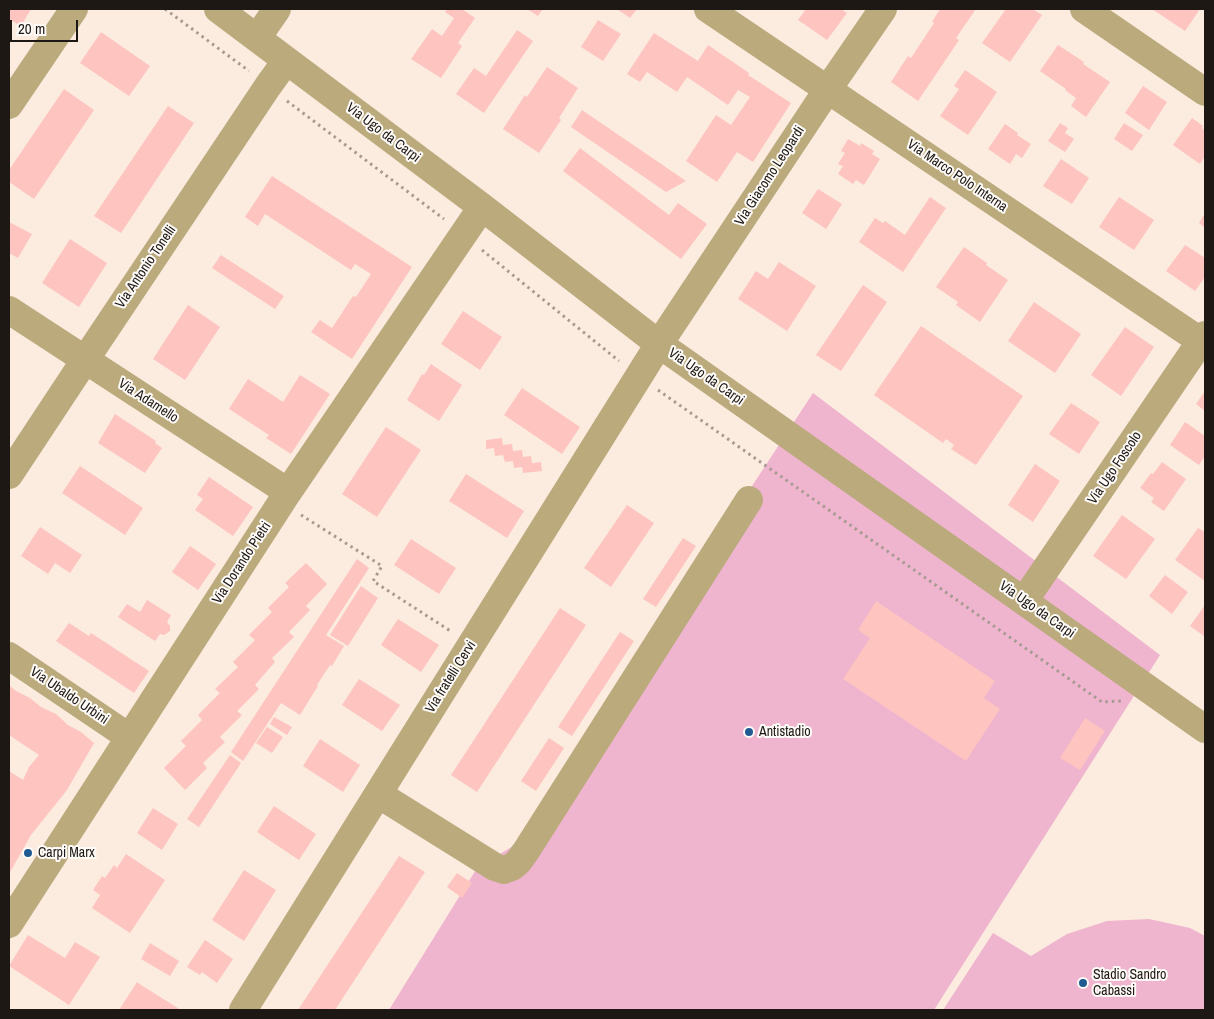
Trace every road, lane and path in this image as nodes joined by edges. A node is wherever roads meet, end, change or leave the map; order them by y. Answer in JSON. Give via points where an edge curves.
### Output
{"nodes":[{"id":1,"x":74,"y":9,"type":"edge"},
{"id":2,"x":165,"y":9,"type":"edge"},
{"id":3,"x":218,"y":9,"type":"edge"},
{"id":4,"x":277,"y":9,"type":"edge"},
{"id":5,"x":708,"y":9,"type":"edge"},
{"id":6,"x":883,"y":9,"type":"edge"},
{"id":7,"x":1084,"y":9,"type":"edge"},
{"id":8,"x":257,"y":38,"type":"junction"},
{"id":9,"x":286,"y":61,"type":"junction"},
{"id":10,"x":18,"y":70,"type":"edge"},
{"id":11,"x":268,"y":86,"type":"junction"},
{"id":12,"x":828,"y":88,"type":"junction"},
{"id":13,"x":1205,"y":92,"type":"edge"},
{"id":14,"x":9,"y":105,"type":"edge"},
{"id":15,"x":482,"y":208,"type":"junction"},
{"id":16,"x":464,"y":235,"type":"junction"},
{"id":17,"x":9,"y":310,"type":"edge"},
{"id":18,"x":1204,"y":340,"type":"edge"},
{"id":19,"x":659,"y":344,"type":"junction"},
{"id":20,"x":85,"y":360,"type":"junction"},
{"id":21,"x":638,"y":377,"type":"junction"},
{"id":22,"x":9,"y":475,"type":"edge"},
{"id":23,"x":284,"y":498,"type":"junction"},
{"id":24,"x":749,"y":500,"type":"dead end"},
{"id":25,"x":1024,"y":601,"type":"junction"},
{"id":26,"x":472,"y":644,"type":"junction"},
{"id":27,"x":9,"y":656,"type":"edge"},
{"id":28,"x":1129,"y":701,"type":"dead end"},
{"id":29,"x":1205,"y":729,"type":"edge"},
{"id":30,"x":129,"y":737,"type":"junction"},
{"id":31,"x":378,"y":794,"type":"junction"},
{"id":32,"x":9,"y":924,"type":"edge"},
{"id":33,"x":243,"y":1010,"type":"edge"}],
"edges":[{"from":1,"to":10,"type":"street"},
{"from":2,"to":11,"type":"path"},
{"from":3,"to":8,"type":"street","name":"Via Ugo da Carpi"},
{"from":4,"to":8,"type":"street"},
{"from":5,"to":12,"type":"street","name":"Via Marco Polo Interna"},
{"from":6,"to":12,"type":"street","name":"Via Giacomo Leopardi"},
{"from":7,"to":13,"type":"street"},
{"from":8,"to":9,"type":"street","name":"Via Ugo da Carpi"},
{"from":9,"to":11,"type":"street","name":"Via Antonio Tonelli"},
{"from":9,"to":15,"type":"street","name":"Via Ugo da Carpi"},
{"from":10,"to":14,"type":"street"},
{"from":11,"to":16,"type":"path"},
{"from":11,"to":20,"type":"street","name":"Via Antonio Tonelli"},
{"from":12,"to":18,"type":"street","name":"Via Marco Polo Interna"},
{"from":12,"to":19,"type":"street","name":"Via Giacomo Leopardi"},
{"from":15,"to":16,"type":"street","name":"Via Dorando Pietri"},
{"from":15,"to":19,"type":"street","name":"Via Ugo da Carpi"},
{"from":16,"to":21,"type":"path"},
{"from":16,"to":23,"type":"street","name":"Via Dorando Pietri"},
{"from":17,"to":20,"type":"street","name":"Via Adamello"},
{"from":18,"to":25,"type":"street","name":"Via Ugo Foscolo"},
{"from":19,"to":21,"type":"street","name":"Via fratelli Cervi"},
{"from":19,"to":25,"type":"street","name":"Via Ugo da Carpi"},
{"from":20,"to":22,"type":"street","name":"Via Antonio Tonelli"},
{"from":20,"to":23,"type":"street","name":"Via Adamello"},
{"from":21,"to":26,"type":"street","name":"Via fratelli Cervi"},
{"from":21,"to":28,"type":"path","via":[[1102,702]]},
{"from":23,"to":26,"type":"path","via":[[382,566],[374,581]]},
{"from":23,"to":30,"type":"street","name":"Via Dorando Pietri"},
{"from":24,"to":31,"type":"street","via":[[526,852],[512,867],[504,870],[495,868]]},
{"from":25,"to":29,"type":"street","name":"Via Ugo da Carpi"},
{"from":26,"to":31,"type":"street","name":"Via fratelli Cervi"},
{"from":27,"to":30,"type":"street","name":"Via Ubaldo Urbini"},
{"from":30,"to":32,"type":"street","name":"Via Dorando Pietri"},
{"from":31,"to":33,"type":"street","name":"Via fratelli Cervi"}]}
